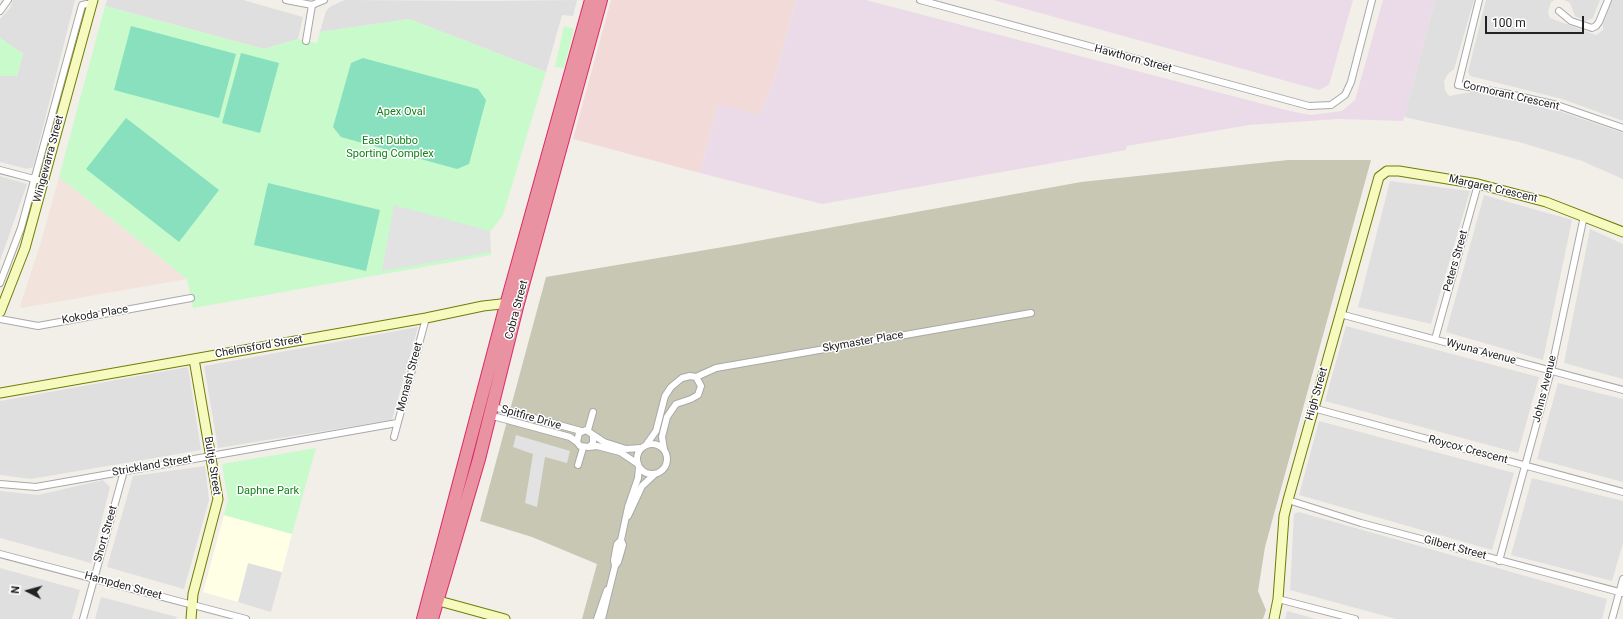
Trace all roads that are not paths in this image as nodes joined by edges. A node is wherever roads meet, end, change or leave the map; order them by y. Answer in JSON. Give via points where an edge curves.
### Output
{"nodes":[{"id":1,"x":8,"y":0,"type":"edge"},
{"id":2,"x":286,"y":0,"type":"edge"},
{"id":3,"x":324,"y":0,"type":"edge"},
{"id":4,"x":591,"y":0,"type":"edge"},
{"id":5,"x":601,"y":0,"type":"edge"},
{"id":6,"x":920,"y":0,"type":"edge"},
{"id":7,"x":1372,"y":0,"type":"edge"},
{"id":8,"x":1479,"y":0,"type":"edge"},
{"id":9,"x":1608,"y":0,"type":"edge"},
{"id":10,"x":93,"y":2,"type":"edge"},
{"id":11,"x":312,"y":5,"type":"junction"},
{"id":12,"x":1559,"y":11,"type":"dead end"},
{"id":13,"x":0,"y":12,"type":"edge"},
{"id":14,"x":306,"y":41,"type":"dead end"},
{"id":15,"x":1623,"y":128,"type":"edge"},
{"id":16,"x":0,"y":170,"type":"edge"},
{"id":17,"x":1382,"y":174,"type":"joint"},
{"id":18,"x":34,"y":179,"type":"junction"},
{"id":19,"x":43,"y":181,"type":"junction"},
{"id":20,"x":1478,"y":184,"type":"junction"},
{"id":21,"x":1584,"y":216,"type":"junction"},
{"id":22,"x":1623,"y":232,"type":"edge"},
{"id":23,"x":0,"y":283,"type":"edge"},
{"id":24,"x":191,"y":298,"type":"dead end"},
{"id":25,"x":512,"y":306,"type":"junction"},
{"id":26,"x":0,"y":310,"type":"edge"},
{"id":27,"x":1031,"y":313,"type":"dead end"},
{"id":28,"x":1340,"y":314,"type":"junction"},
{"id":29,"x":426,"y":318,"type":"junction"},
{"id":30,"x":0,"y":319,"type":"edge"},
{"id":31,"x":1434,"y":339,"type":"junction"},
{"id":32,"x":194,"y":359,"type":"junction"},
{"id":33,"x":1551,"y":371,"type":"junction"},
{"id":34,"x":696,"y":377,"type":"junction"},
{"id":35,"x":1623,"y":390,"type":"edge"},
{"id":36,"x":0,"y":393,"type":"edge"},
{"id":37,"x":1313,"y":408,"type":"junction"},
{"id":38,"x":486,"y":410,"type":"junction"},
{"id":39,"x":593,"y":412,"type":"dead end"},
{"id":40,"x":397,"y":423,"type":"junction"},
{"id":41,"x":588,"y":430,"type":"junction"},
{"id":42,"x":581,"y":431,"type":"junction"},
{"id":43,"x":593,"y":435,"type":"junction"},
{"id":44,"x":394,"y":437,"type":"dead end"},
{"id":45,"x":577,"y":442,"type":"junction"},
{"id":46,"x":586,"y":447,"type":"junction"},
{"id":47,"x":643,"y":447,"type":"junction"},
{"id":48,"x":664,"y":449,"type":"junction"},
{"id":49,"x":211,"y":456,"type":"junction"},
{"id":50,"x":578,"y":465,"type":"dead end"},
{"id":51,"x":638,"y":466,"type":"junction"},
{"id":52,"x":1525,"y":466,"type":"junction"},
{"id":53,"x":124,"y":472,"type":"junction"},
{"id":54,"x":655,"y":474,"type":"junction"},
{"id":55,"x":0,"y":484,"type":"edge"},
{"id":56,"x":1623,"y":492,"type":"edge"},
{"id":57,"x":1288,"y":500,"type":"junction"},
{"id":58,"x":627,"y":519,"type":"junction"},
{"id":59,"x":0,"y":554,"type":"edge"},
{"id":60,"x":1499,"y":561,"type":"junction"},
{"id":61,"x":94,"y":578,"type":"junction"},
{"id":62,"x":1623,"y":580,"type":"edge"},
{"id":63,"x":610,"y":585,"type":"junction"},
{"id":64,"x":1621,"y":592,"type":"edge"},
{"id":65,"x":1278,"y":599,"type":"junction"},
{"id":66,"x":439,"y":601,"type":"junction"},
{"id":67,"x":192,"y":605,"type":"junction"},
{"id":68,"x":83,"y":619,"type":"edge"},
{"id":69,"x":191,"y":619,"type":"edge"},
{"id":70,"x":246,"y":619,"type":"edge"},
{"id":71,"x":429,"y":619,"type":"edge"},
{"id":72,"x":505,"y":619,"type":"edge"},
{"id":73,"x":597,"y":619,"type":"edge"},
{"id":74,"x":602,"y":619,"type":"edge"},
{"id":75,"x":1274,"y":619,"type":"edge"},
{"id":76,"x":1355,"y":619,"type":"edge"},
{"id":77,"x":1612,"y":619,"type":"edge"}],
"edges":[{"from":1,"to":13,"type":"street"},
{"from":2,"to":11,"type":"street"},
{"from":3,"to":11,"type":"street"},
{"from":4,"to":25,"type":"highway","name":"Cobra Street"},
{"from":5,"to":25,"type":"highway","name":"Cobra Street"},
{"from":6,"to":7,"type":"street","name":"Hawthorn Street","via":[[1309,106],[1331,105],[1345,95],[1351,82]]},
{"from":8,"to":15,"type":"street","name":"Cormorant Crescent","via":[[1458,85],[1557,105]]},
{"from":9,"to":12,"type":"street","via":[[1599,22],[1592,28],[1571,21]]},
{"from":10,"to":18,"type":"street","name":"Wingewarra Street","via":[[82,5]]},
{"from":10,"to":19,"type":"street","name":"Wingewarra Street"},
{"from":11,"to":14,"type":"street"},
{"from":16,"to":18,"type":"street"},
{"from":17,"to":20,"type":"street","name":"Margaret Crescent","via":[[1387,171],[1399,171]]},
{"from":17,"to":28,"type":"street","name":"High Street","via":[[1377,182]]},
{"from":18,"to":19,"type":"street"},
{"from":18,"to":23,"type":"street","name":"Wingewarra Street","via":[[22,228]]},
{"from":19,"to":26,"type":"street","name":"Wingewarra Street","via":[[25,248]]},
{"from":20,"to":21,"type":"street","name":"Margaret Crescent","via":[[1516,193]]},
{"from":20,"to":31,"type":"street","name":"Peters Street"},
{"from":21,"to":22,"type":"street","name":"Margaret Crescent"},
{"from":21,"to":33,"type":"street","name":"Johns Avenue"},
{"from":24,"to":30,"type":"street","name":"Kokoda Place","via":[[38,326]]},
{"from":25,"to":29,"type":"street","name":"Chelmsford Street","via":[[482,306]]},
{"from":25,"to":38,"type":"highway","name":"Cobra Street"},
{"from":27,"to":34,"type":"street","name":"Skymaster Place","via":[[716,368]]},
{"from":28,"to":31,"type":"street","name":"Wyuna Avenue"},
{"from":28,"to":37,"type":"street","name":"High Street"},
{"from":29,"to":32,"type":"street","name":"Chelmsford Street"},
{"from":29,"to":40,"type":"street","name":"Monash Street"},
{"from":31,"to":33,"type":"street","name":"Wyuna Avenue"},
{"from":32,"to":36,"type":"street","name":"Chelmsford Street"},
{"from":32,"to":49,"type":"street","name":"Bultje Street"},
{"from":33,"to":35,"type":"street","name":"Wyuna Avenue"},
{"from":33,"to":52,"type":"street","name":"Johns Avenue"},
{"from":34,"to":47,"type":"street","name":"Skymaster Place","via":[[682,378],[671,387],[665,396],[656,431]]},
{"from":34,"to":48,"type":"street","via":[[701,386],[698,394],[691,400],[676,404],[667,417],[662,437]]},
{"from":37,"to":52,"type":"street","name":"Roycox Crescent"},
{"from":37,"to":57,"type":"street","name":"High Street"},
{"from":38,"to":42,"type":"street","name":"Spitfire Drive"},
{"from":38,"to":45,"type":"street","name":"Spitfire Drive","via":[[570,437]]},
{"from":38,"to":66,"type":"highway","name":"Cobra Street"},
{"from":38,"to":71,"type":"highway","name":"Cobra Street"},
{"from":39,"to":41,"type":"street"},
{"from":40,"to":44,"type":"street","name":"Monash Street"},
{"from":40,"to":49,"type":"street","name":"Strickland Street"},
{"from":41,"to":42,"type":"street"},
{"from":41,"to":43,"type":"street"},
{"from":42,"to":45,"type":"street","via":[[577,436]]},
{"from":43,"to":46,"type":"street","via":[[593,443]]},
{"from":43,"to":47,"type":"street","via":[[622,448]]},
{"from":45,"to":46,"type":"street"},
{"from":46,"to":50,"type":"street"},
{"from":46,"to":51,"type":"street","via":[[596,446],[620,452]]},
{"from":47,"to":48,"type":"street","via":[[655,444]]},
{"from":47,"to":51,"type":"street","via":[[637,456]]},
{"from":48,"to":54,"type":"street","via":[[667,458],[665,466]]},
{"from":49,"to":53,"type":"street","name":"Strickland Street"},
{"from":49,"to":67,"type":"street","name":"Bultje Street","via":[[218,499]]},
{"from":51,"to":54,"type":"street","via":[[646,473]]},
{"from":51,"to":58,"type":"street","via":[[638,478],[628,507]]},
{"from":52,"to":56,"type":"street","name":"Roycox Crescent"},
{"from":52,"to":60,"type":"street","name":"Johns Avenue"},
{"from":53,"to":55,"type":"street","name":"Strickland Street","via":[[36,488]]},
{"from":53,"to":61,"type":"street","name":"Short Street"},
{"from":54,"to":58,"type":"street","via":[[642,486]]},
{"from":57,"to":60,"type":"street","name":"Gilbert Street"},
{"from":57,"to":65,"type":"street","name":"High Street","via":[[1284,516]]},
{"from":58,"to":63,"type":"street","via":[[623,545]]},
{"from":59,"to":61,"type":"street","name":"Hampden Street"},
{"from":60,"to":64,"type":"street","name":"Gilbert Street"},
{"from":61,"to":67,"type":"street","name":"Hampden Street"},
{"from":61,"to":68,"type":"street","name":"Short Street"},
{"from":62,"to":64,"type":"street"},
{"from":63,"to":73,"type":"street"},
{"from":63,"to":74,"type":"street"},
{"from":64,"to":77,"type":"street"},
{"from":65,"to":75,"type":"street","name":"High Street"},
{"from":65,"to":76,"type":"street"},
{"from":66,"to":71,"type":"highway","via":[[429,606]]},
{"from":66,"to":72,"type":"street"},
{"from":67,"to":69,"type":"street","name":"Bultje Street"},
{"from":67,"to":70,"type":"street","name":"Hampden Street"}]}
